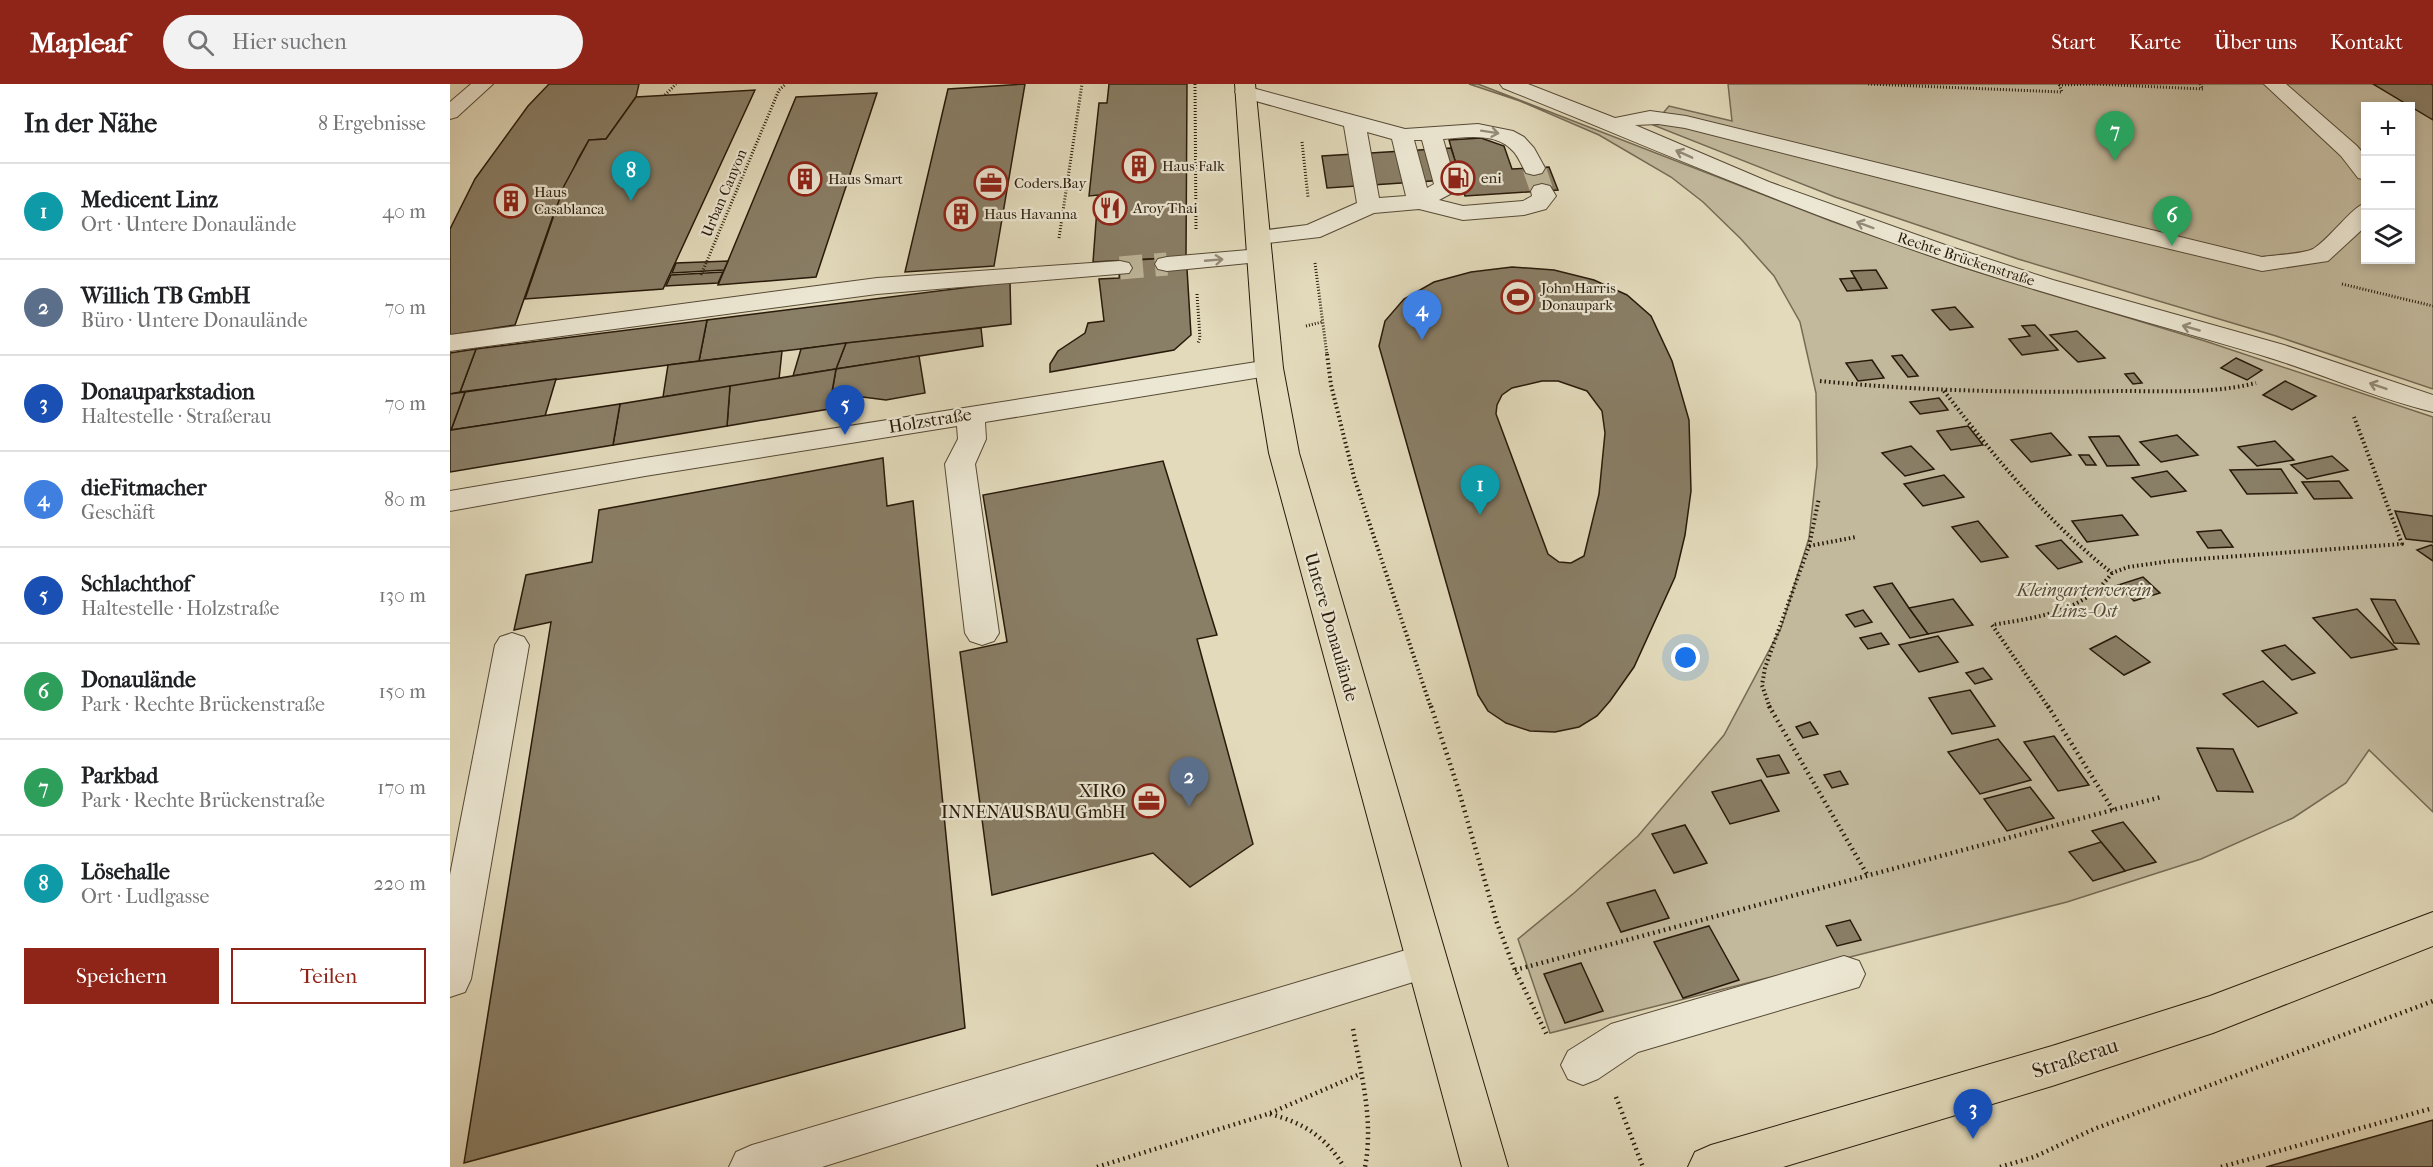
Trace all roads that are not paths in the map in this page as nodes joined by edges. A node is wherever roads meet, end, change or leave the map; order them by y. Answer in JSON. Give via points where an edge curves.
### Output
{"nodes":[{"id":1,"x":483,"y":84,"type":"edge"},
{"id":2,"x":1510,"y":84,"type":"edge"},
{"id":3,"x":2274,"y":84,"type":"edge"},
{"id":4,"x":1245,"y":88,"type":"edge"},
{"id":5,"x":450,"y":113,"type":"edge"},
{"id":6,"x":1354,"y":122,"type":"junction"},
{"id":7,"x":1614,"y":126,"type":"junction"},
{"id":8,"x":1431,"y":133,"type":"junction"},
{"id":9,"x":1402,"y":135,"type":"junction"},
{"id":10,"x":2361,"y":167,"type":"edge"},
{"id":11,"x":1534,"y":168,"type":"tunnel mouth"},
{"id":12,"x":1542,"y":191,"type":"dead end"},
{"id":13,"x":1419,"y":202,"type":"junction"},
{"id":14,"x":1369,"y":206,"type":"junction"},
{"id":15,"x":2361,"y":216,"type":"edge"},
{"id":16,"x":1259,"y":247,"type":"junction"},
{"id":17,"x":1167,"y":264,"type":"tunnel mouth"},
{"id":18,"x":1116,"y":269,"type":"tunnel mouth"},
{"id":19,"x":450,"y":343,"type":"edge"},
{"id":20,"x":1269,"y":368,"type":"junction"},
{"id":21,"x":2433,"y":404,"type":"edge"},
{"id":22,"x":970,"y":415,"type":"junction"},
{"id":23,"x":450,"y":501,"type":"edge"},
{"id":24,"x":982,"y":633,"type":"dead end"},
{"id":25,"x":512,"y":645,"type":"dead end"},
{"id":26,"x":2433,"y":929,"type":"edge"},
{"id":27,"x":1426,"y":961,"type":"junction"},
{"id":28,"x":1844,"y":974,"type":"dead end"},
{"id":29,"x":450,"y":979,"type":"edge"},
{"id":30,"x":1583,"y":1065,"type":"road end"},
{"id":31,"x":1483,"y":1162,"type":"edge"},
{"id":32,"x":752,"y":1167,"type":"edge"},
{"id":33,"x":1711,"y":1167,"type":"edge"}],
"edges":[{"from":1,"to":5,"type":"street"},
{"from":2,"to":7,"type":"street","name":"Rechte Brückenstraße"},
{"from":3,"to":10,"type":"street","via":[[2349,151]]},
{"from":4,"to":6,"type":"street"},
{"from":4,"to":16,"type":"main road","name":"Untere Donaulände"},
{"from":6,"to":9,"type":"street"},
{"from":6,"to":14,"type":"street"},
{"from":7,"to":15,"type":"street","via":[[1651,115],[1686,122],[2262,264],[2319,256]]},
{"from":21,"to":7,"type":"street","name":"Rechte Brückenstraße","one_way":true,"via":[[2275,351],[1939,251],[1761,187]]},
{"from":8,"to":9,"type":"street"},
{"from":8,"to":11,"type":"street","one_way":true,"via":[[1498,133],[1516,140],[1528,152]]},
{"from":8,"to":13,"type":"street","via":[[1446,187]]},
{"from":9,"to":13,"type":"street"},
{"from":12,"to":13,"type":"street","via":[[1544,196],[1538,204],[1524,208],[1463,213]]},
{"from":13,"to":14,"type":"street"},
{"from":14,"to":16,"type":"street","via":[[1312,232]]},
{"from":17,"to":16,"type":"street","one_way":true,"via":[[1196,262]]},
{"from":16,"to":20,"type":"main road","name":"Untere Donaulände"},
{"from":18,"to":19,"type":"street","via":[[877,285]]},
{"from":20,"to":22,"type":"street","name":"Holzstraße"},
{"from":20,"to":27,"type":"main road","name":"Untere Donaulände","via":[[1287,464]]},
{"from":22,"to":23,"type":"street","name":"Holzstraße"},
{"from":22,"to":24,"type":"street","via":[[972,439],[960,464]]},
{"from":25,"to":29,"type":"street"},
{"from":26,"to":33,"type":"main road","name":"Straßerau","via":[[2213,1014]]},
{"from":27,"to":31,"type":"main road","name":"Untere Donaulände"},
{"from":27,"to":32,"type":"street"},
{"from":28,"to":30,"type":"street","via":[[1626,1037]]}]}
